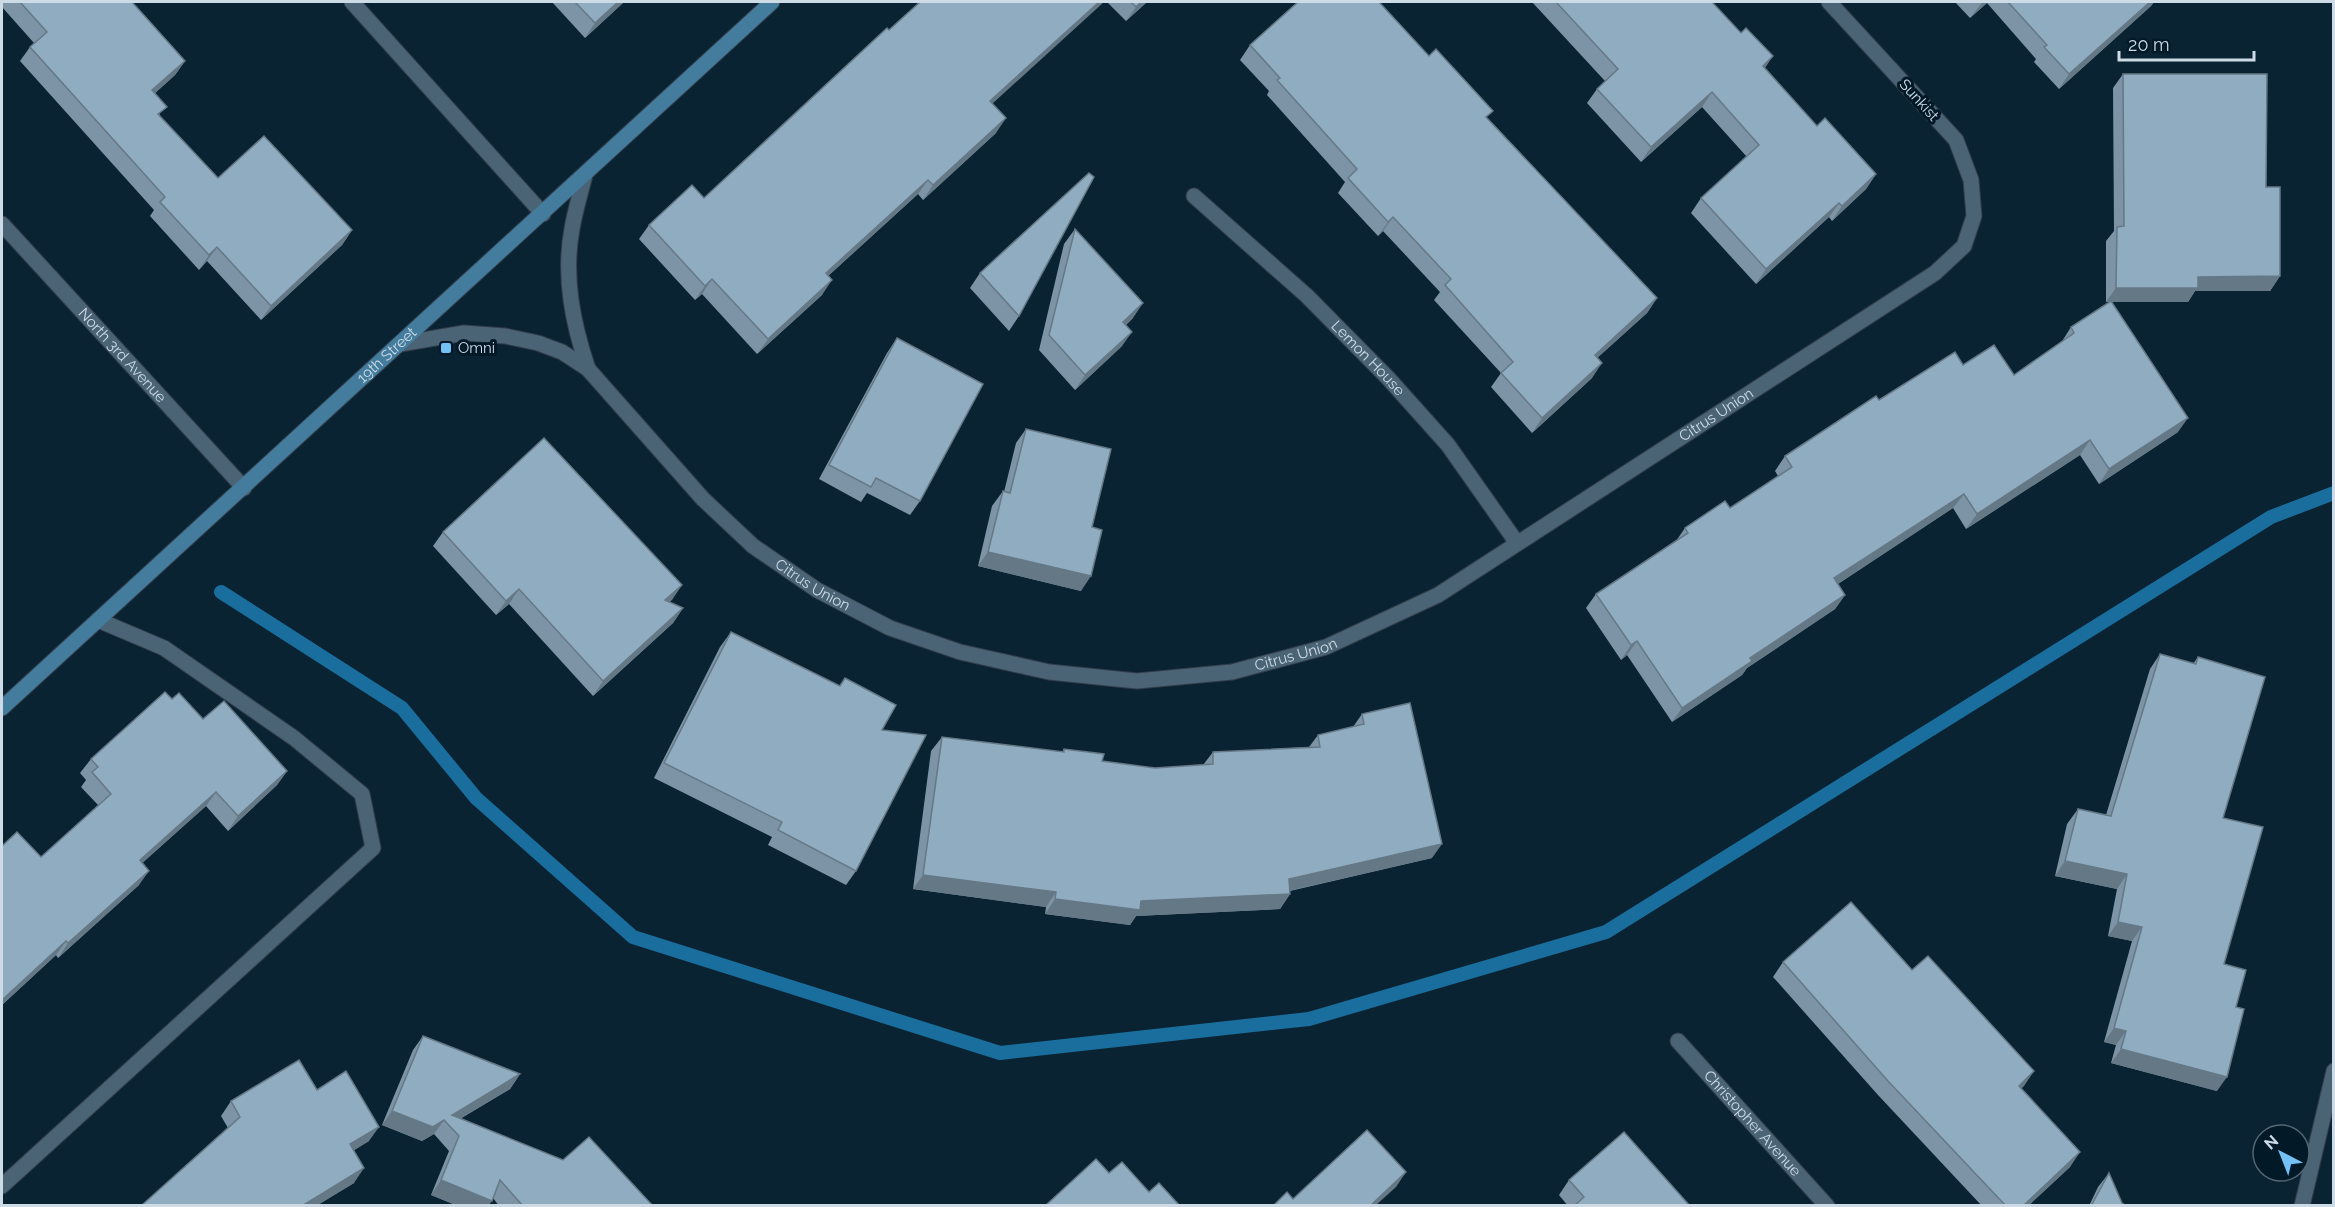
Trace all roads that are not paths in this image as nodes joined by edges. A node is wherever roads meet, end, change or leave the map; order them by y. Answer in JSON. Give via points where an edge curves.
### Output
{"nodes":[{"id":1,"x":352,"y":2,"type":"edge"},
{"id":2,"x":772,"y":2,"type":"edge"},
{"id":3,"x":1829,"y":2,"type":"edge"},
{"id":4,"x":585,"y":174,"type":"junction"},
{"id":5,"x":1194,"y":195,"type":"dead end"},
{"id":6,"x":543,"y":213,"type":"junction"},
{"id":7,"x":1974,"y":216,"type":"joint"},
{"id":8,"x":2,"y":224,"type":"edge"},
{"id":9,"x":400,"y":344,"type":"junction"},
{"id":10,"x":588,"y":369,"type":"junction"},
{"id":11,"x":243,"y":488,"type":"junction"},
{"id":12,"x":1517,"y":543,"type":"junction"},
{"id":13,"x":98,"y":620,"type":"junction"},
{"id":14,"x":2,"y":708,"type":"edge"},
{"id":15,"x":1678,"y":1041,"type":"dead end"},
{"id":16,"x":2334,"y":1071,"type":"edge"},
{"id":17,"x":2,"y":1186,"type":"edge"},
{"id":18,"x":1827,"y":1206,"type":"edge"},
{"id":19,"x":2302,"y":1206,"type":"edge"}],
"edges":[{"from":1,"to":6,"type":"street"},
{"from":2,"to":4,"type":"main road","name":"19th Street"},
{"from":3,"to":7,"type":"street","name":"Sunkist","via":[[1956,140],[1971,180]]},
{"from":4,"to":6,"type":"main road","name":"19th Street"},
{"from":4,"to":10,"type":"street","name":"Citrus Union","via":[[572,229],[568,274],[572,313]]},
{"from":5,"to":12,"type":"street","name":"Lemon House","via":[[1307,296],[1388,378],[1448,445]]},
{"from":6,"to":9,"type":"main road","name":"19th Street"},
{"from":7,"to":12,"type":"street","name":"Citrus Union","via":[[1964,246],[1935,273]]},
{"from":8,"to":11,"type":"street","name":"North 3rd Avenue"},
{"from":9,"to":10,"type":"street","name":"Citrus Union","via":[[464,333],[505,336],[562,352]]},
{"from":9,"to":11,"type":"main road","name":"19th Street"},
{"from":10,"to":12,"type":"street","name":"Citrus Union","via":[[703,499],[753,546],[817,590],[890,628],[960,652],[1048,672],[1137,681],[1232,672],[1326,647],[1438,594]]},
{"from":11,"to":13,"type":"main road","name":"19th Street"},
{"from":13,"to":14,"type":"main road","name":"19th Street"},
{"from":13,"to":17,"type":"street","via":[[164,648],[294,738],[362,794],[373,848]]},
{"from":15,"to":18,"type":"street","name":"Christopher Avenue"},
{"from":16,"to":19,"type":"street"}]}
